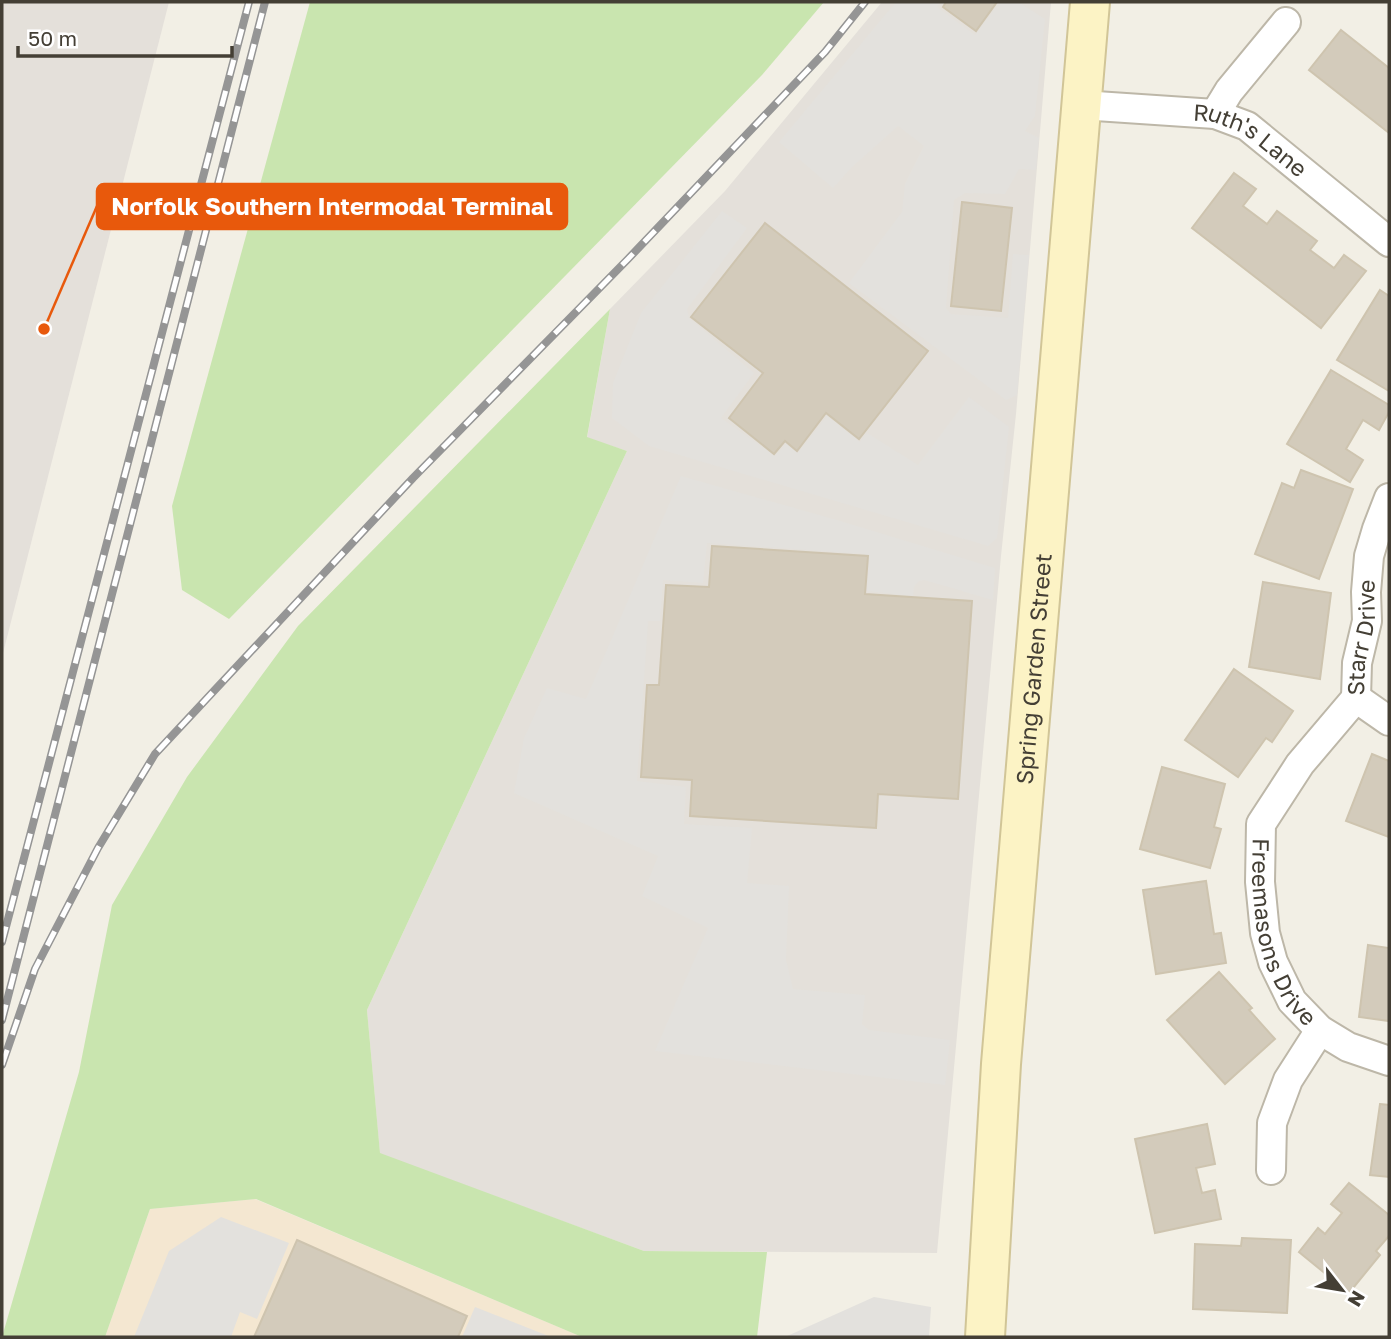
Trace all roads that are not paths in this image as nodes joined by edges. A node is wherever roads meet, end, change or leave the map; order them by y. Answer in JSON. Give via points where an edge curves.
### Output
{"nodes":[{"id":1,"x":1090,"y":2,"type":"edge"},
{"id":2,"x":1286,"y":22,"type":"dead end"},
{"id":3,"x":1081,"y":105,"type":"junction"},
{"id":4,"x":1215,"y":114,"type":"junction"},
{"id":5,"x":1389,"y":242,"type":"edge"},
{"id":6,"x":1389,"y":498,"type":"edge"},
{"id":7,"x":1356,"y":698,"type":"junction"},
{"id":8,"x":1389,"y":721,"type":"edge"},
{"id":9,"x":1320,"y":1030,"type":"junction"},
{"id":10,"x":1389,"y":1061,"type":"edge"},
{"id":11,"x":1271,"y":1170,"type":"dead end"},
{"id":12,"x":985,"y":1337,"type":"edge"}],
"edges":[{"from":1,"to":3,"type":"main road","name":"Spring Garden Street"},
{"from":2,"to":4,"type":"street"},
{"from":3,"to":4,"type":"street","name":"Ruth's Lane"},
{"from":3,"to":12,"type":"main road","name":"Spring Garden Street","via":[[1001,1064]]},
{"from":4,"to":5,"type":"street","name":"Ruth's Lane","via":[[1247,126]]},
{"from":6,"to":7,"type":"street","name":"Starr Drive","via":[[1370,556]]},
{"from":7,"to":8,"type":"street","name":"Starr Drive"},
{"from":7,"to":9,"type":"street","name":"Freemasons Drive","via":[[1300,764],[1261,824],[1260,882],[1273,962],[1292,1001]]},
{"from":9,"to":10,"type":"street","name":"Freemasons Drive"},
{"from":9,"to":11,"type":"street","via":[[1288,1080],[1272,1123]]}]}
